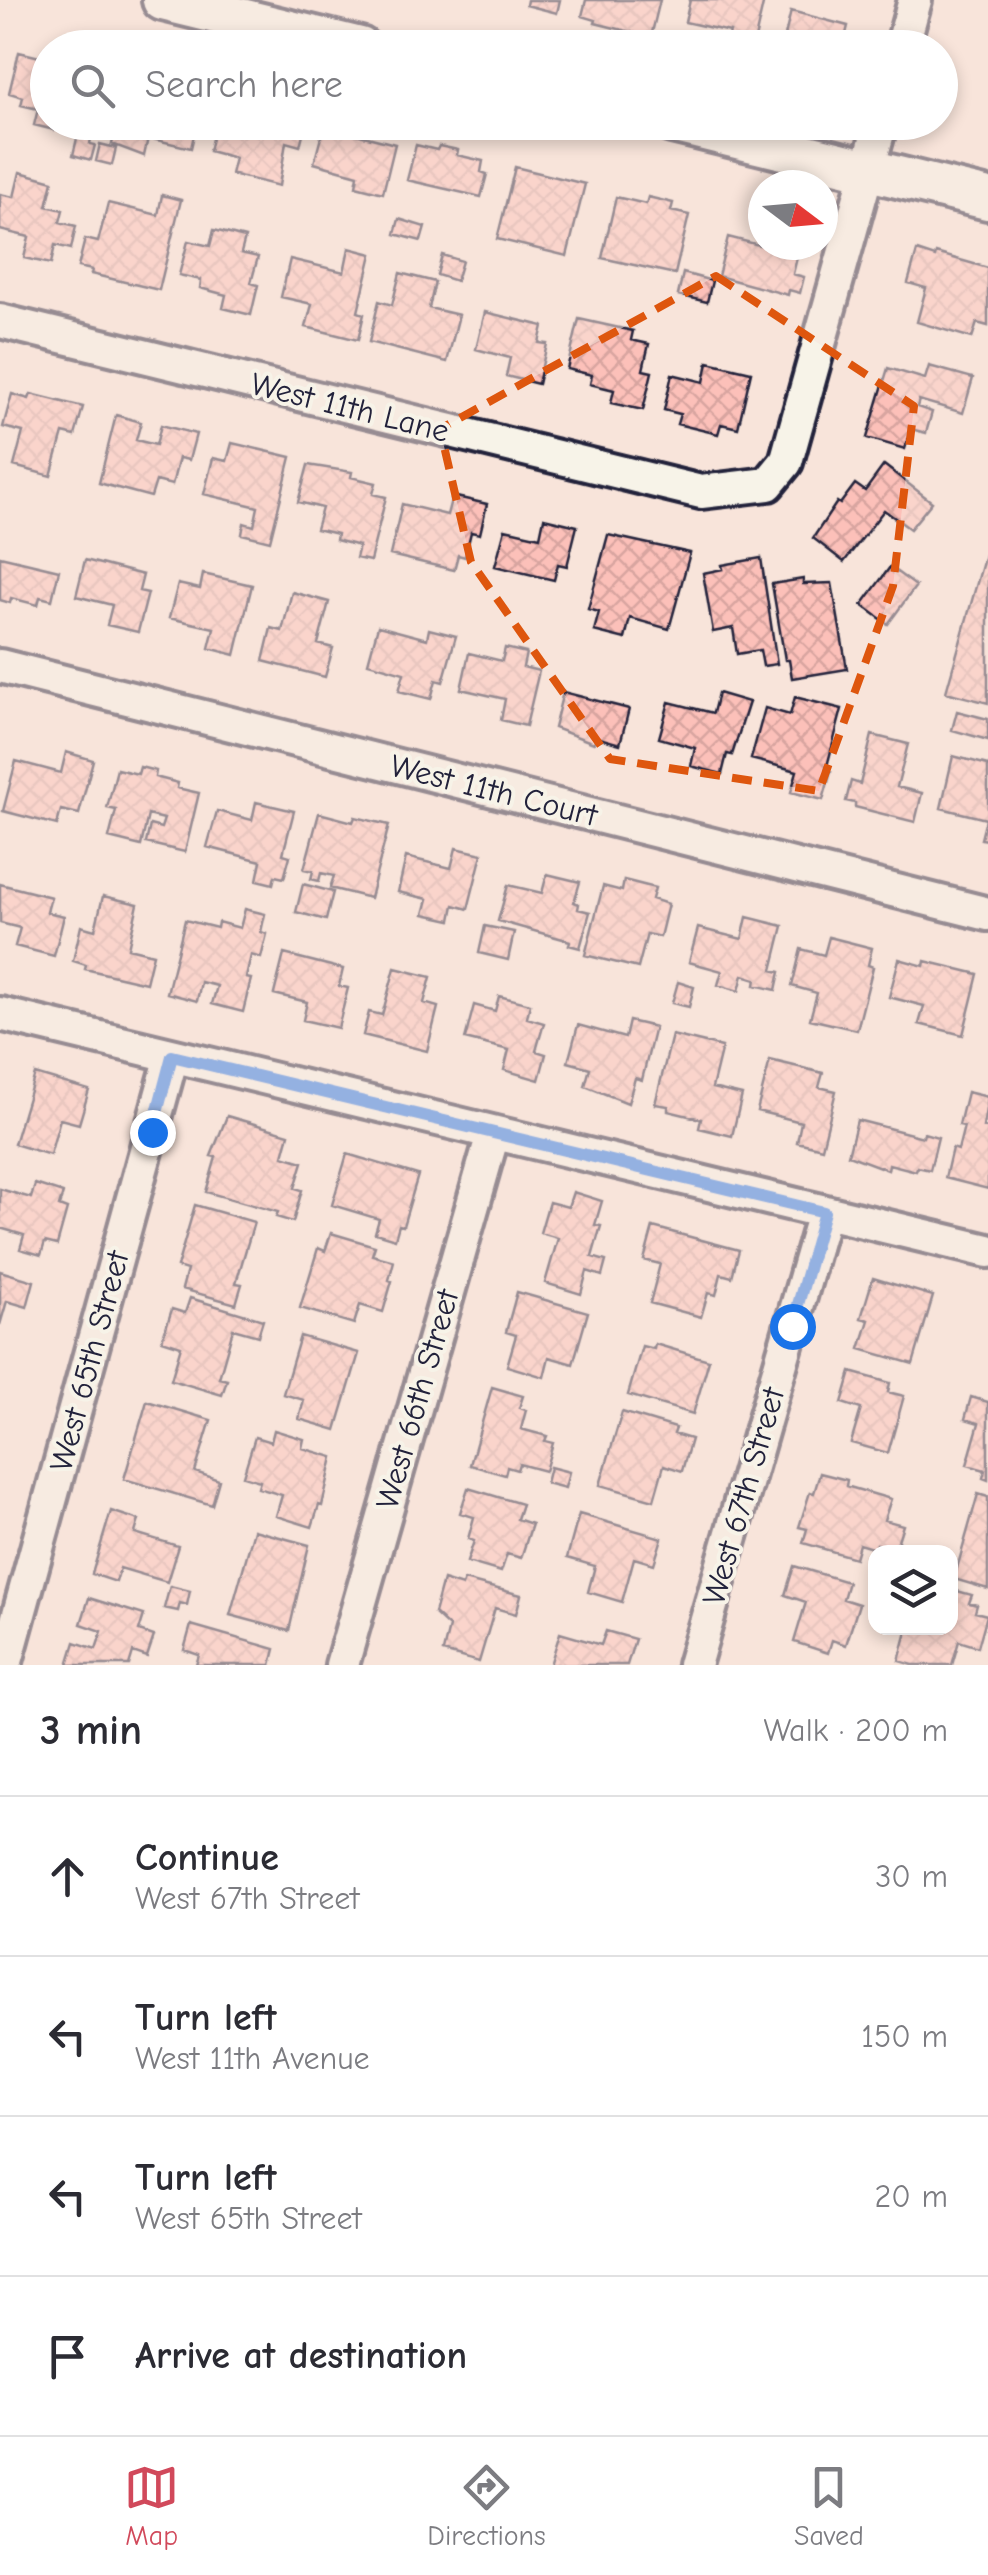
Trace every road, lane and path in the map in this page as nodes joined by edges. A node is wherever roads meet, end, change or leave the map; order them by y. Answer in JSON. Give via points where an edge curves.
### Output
{"nodes":[{"id":1,"x":163,"y":0,"type":"edge"},
{"id":2,"x":915,"y":0,"type":"edge"},
{"id":3,"x":286,"y":30,"type":"edge"},
{"id":4,"x":907,"y":30,"type":"edge"},
{"id":5,"x":746,"y":140,"type":"edge"},
{"id":6,"x":876,"y":140,"type":"edge"},
{"id":7,"x":868,"y":170,"type":"junction"},
{"id":8,"x":988,"y":199,"type":"edge"},
{"id":9,"x":0,"y":321,"type":"edge"},
{"id":10,"x":0,"y":666,"type":"edge"},
{"id":11,"x":988,"y":914,"type":"edge"},
{"id":12,"x":0,"y":1014,"type":"edge"},
{"id":13,"x":172,"y":1056,"type":"junction"},
{"id":14,"x":493,"y":1134,"type":"junction"},
{"id":15,"x":824,"y":1212,"type":"junction"},
{"id":16,"x":988,"y":1252,"type":"edge"},
{"id":17,"x":5,"y":1665,"type":"edge"},
{"id":18,"x":342,"y":1665,"type":"edge"},
{"id":19,"x":694,"y":1665,"type":"edge"}],
"edges":[{"from":1,"to":3,"type":"main road"},
{"from":2,"to":4,"type":"street"},
{"from":5,"to":7,"type":"main road"},
{"from":6,"to":7,"type":"street"},
{"from":7,"to":8,"type":"main road"},
{"from":7,"to":9,"type":"street","name":"West 11th Lane","via":[[786,462],[768,484],[701,492]]},
{"from":10,"to":11,"type":"street","name":"West 11th Court"},
{"from":12,"to":13,"type":"street"},
{"from":13,"to":14,"type":"street"},
{"from":13,"to":17,"type":"street","name":"West 65th Street"},
{"from":14,"to":15,"type":"street"},
{"from":14,"to":18,"type":"street","name":"West 66th Street"},
{"from":15,"to":16,"type":"street"},
{"from":15,"to":19,"type":"street","name":"West 67th Street"}]}
